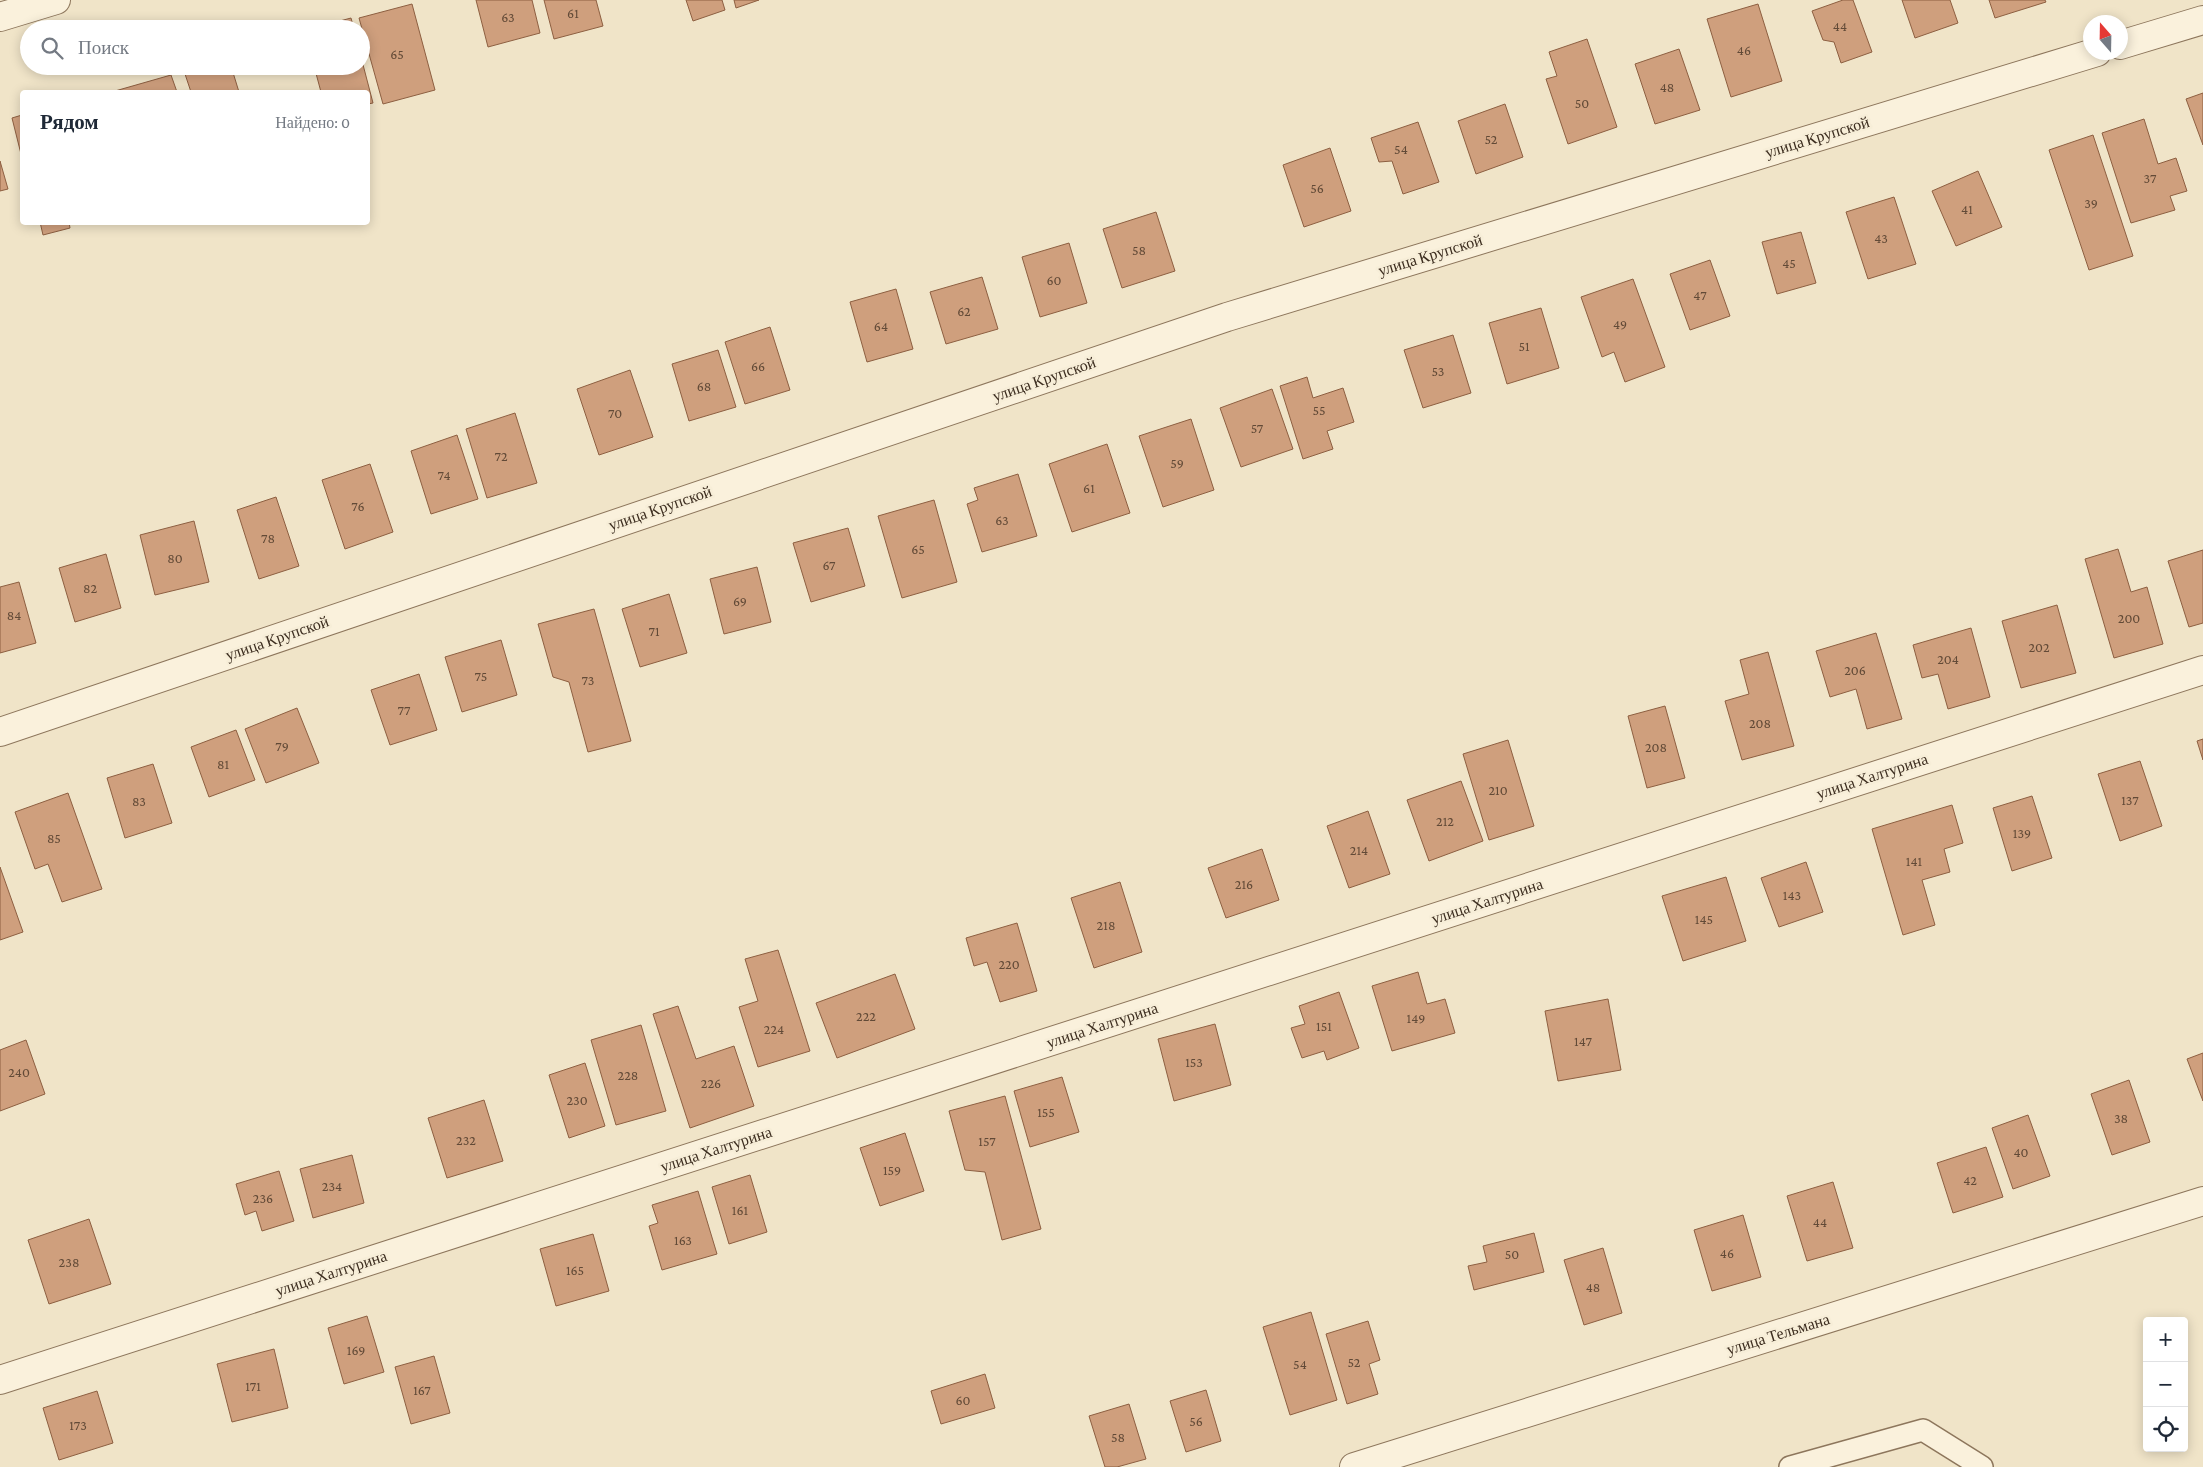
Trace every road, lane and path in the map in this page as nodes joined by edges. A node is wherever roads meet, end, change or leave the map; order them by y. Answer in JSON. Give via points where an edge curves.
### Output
{"nodes":[{"id":1,"x":56,"y":0,"type":"edge"},
{"id":2,"x":0,"y":17,"type":"edge"},
{"id":3,"x":2203,"y":20,"type":"edge"},
{"id":4,"x":2128,"y":43,"type":"edge"},
{"id":5,"x":2083,"y":56,"type":"edge"},
{"id":6,"x":2203,"y":670,"type":"edge"},
{"id":7,"x":0,"y":732,"type":"edge"},
{"id":8,"x":2203,"y":1201,"type":"edge"},
{"id":9,"x":0,"y":1380,"type":"edge"},
{"id":10,"x":1354,"y":1467,"type":"edge"},
{"id":11,"x":1790,"y":1467,"type":"edge"},
{"id":12,"x":1982,"y":1467,"type":"edge"}],
"edges":[{"from":1,"to":2,"type":"street"},
{"from":3,"to":4,"type":"street"},
{"from":5,"to":7,"type":"street","name":"улица Крупской","via":[[1227,317]]},
{"from":6,"to":9,"type":"street","name":"улица Халтурина"},
{"from":8,"to":10,"type":"street","name":"улица Тельмана"},
{"from":11,"to":12,"type":"lane","via":[[1923,1430]]}]}
